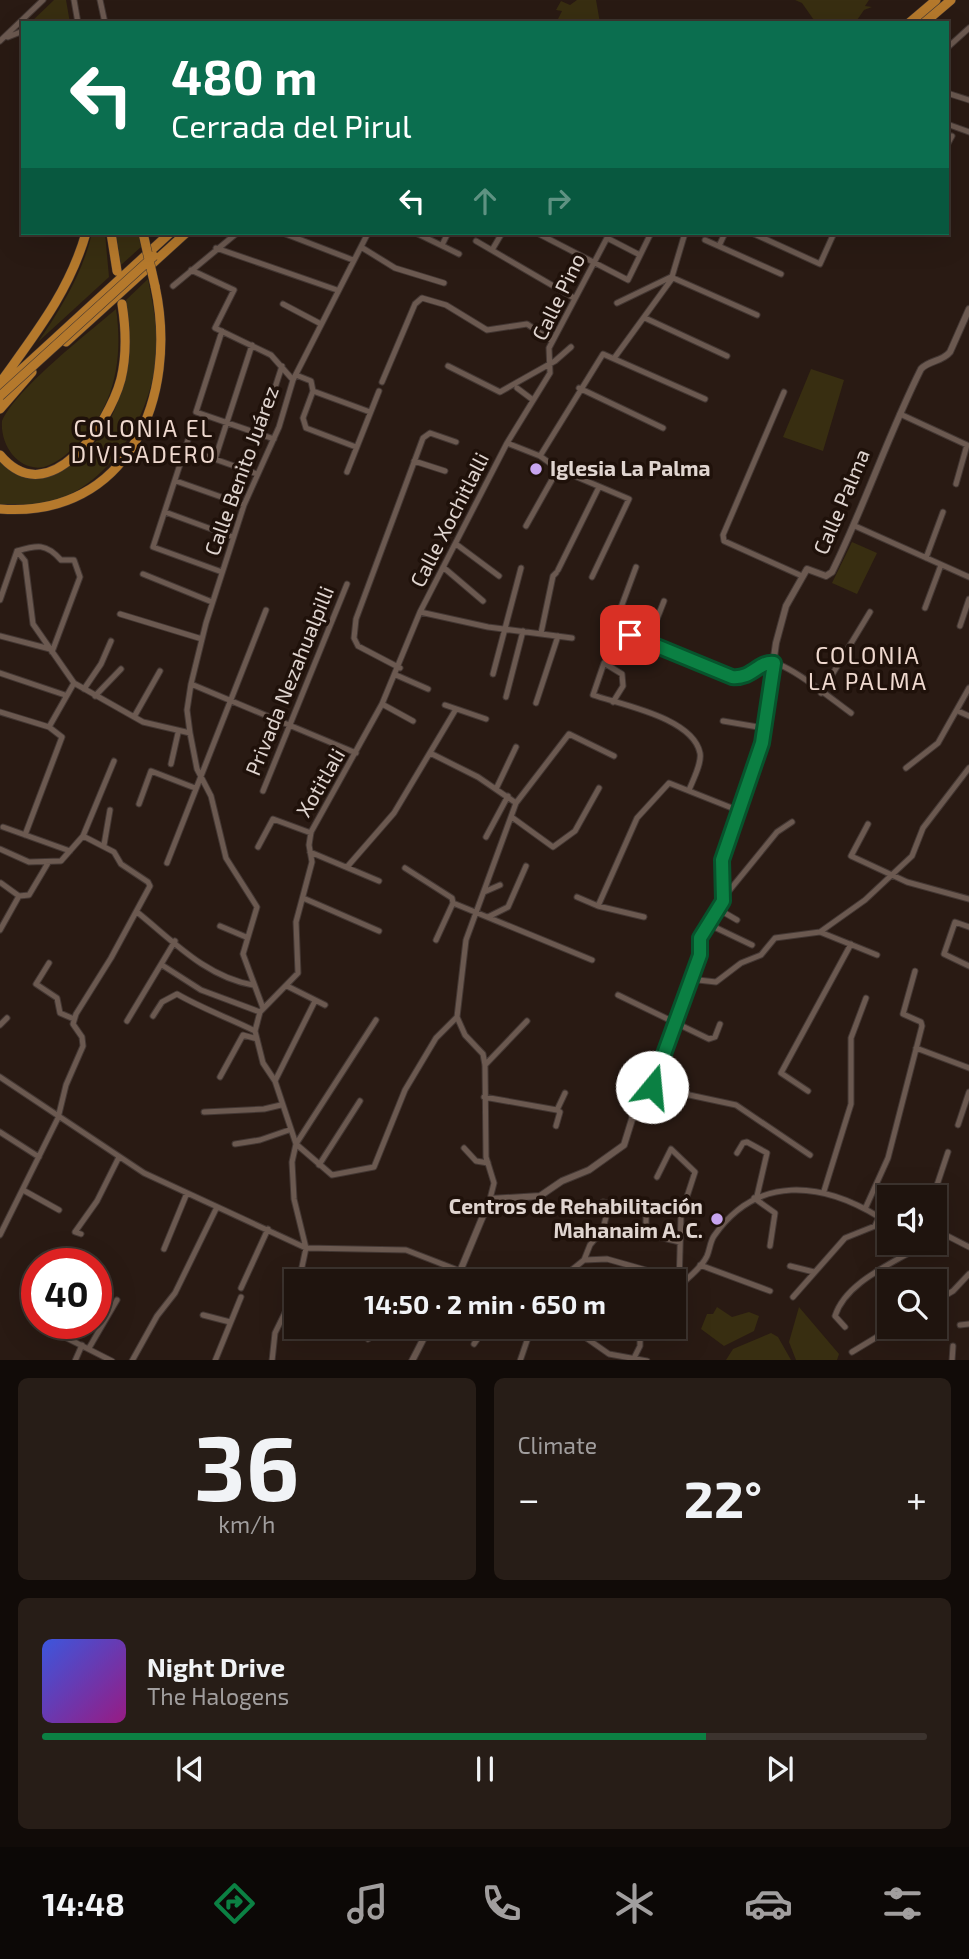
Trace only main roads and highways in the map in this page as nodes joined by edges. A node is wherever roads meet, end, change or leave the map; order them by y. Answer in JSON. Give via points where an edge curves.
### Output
{"nodes":[{"id":1,"x":930,"y":0,"type":"edge"},
{"id":2,"x":936,"y":0,"type":"edge"},
{"id":3,"x":950,"y":0,"type":"edge"},
{"id":4,"x":905,"y":21,"type":"edge"},
{"id":5,"x":911,"y":21,"type":"edge"},
{"id":6,"x":925,"y":21,"type":"edge"},
{"id":7,"x":85,"y":235,"type":"edge"},
{"id":8,"x":111,"y":235,"type":"edge"},
{"id":9,"x":143,"y":235,"type":"edge"},
{"id":10,"x":162,"y":235,"type":"edge"},
{"id":11,"x":169,"y":235,"type":"edge"},
{"id":12,"x":169,"y":235,"type":"edge"},
{"id":13,"x":181,"y":235,"type":"edge"},
{"id":14,"x":181,"y":235,"type":"edge"},
{"id":15,"x":157,"y":245,"type":"junction"},
{"id":16,"x":117,"y":271,"type":"dead end"},
{"id":17,"x":122,"y":304,"type":"dead end"},
{"id":18,"x":32,"y":372,"type":"junction"},
{"id":19,"x":0,"y":383,"type":"edge"},
{"id":20,"x":0,"y":389,"type":"edge"},
{"id":21,"x":0,"y":396,"type":"edge"},
{"id":22,"x":0,"y":402,"type":"edge"},
{"id":23,"x":0,"y":409,"type":"edge"},
{"id":24,"x":0,"y":455,"type":"edge"},
{"id":25,"x":0,"y":509,"type":"edge"}],
"edges":[{"from":1,"to":4,"type":"highway"},
{"from":2,"to":5,"type":"highway"},
{"from":3,"to":6,"type":"highway"},
{"from":7,"to":19,"type":"highway","via":[[53,311]]},
{"from":8,"to":16,"type":"highway"},
{"from":9,"to":25,"type":"highway","bridge":true,"via":[[161,315],[163,349],[155,400],[135,442],[103,480],[69,500],[32,509]]},
{"from":10,"to":15,"type":"highway"},
{"from":11,"to":15,"type":"highway"},
{"from":12,"to":20,"type":"highway","bridge":true},
{"from":13,"to":18,"type":"highway"},
{"from":14,"to":21,"type":"highway","bridge":true},
{"from":15,"to":20,"type":"highway"},
{"from":17,"to":24,"type":"highway","via":[[126,344],[121,377],[111,406],[87,443],[67,463],[45,473],[17,470]]},
{"from":18,"to":22,"type":"highway"},
{"from":18,"to":23,"type":"highway"}]}
